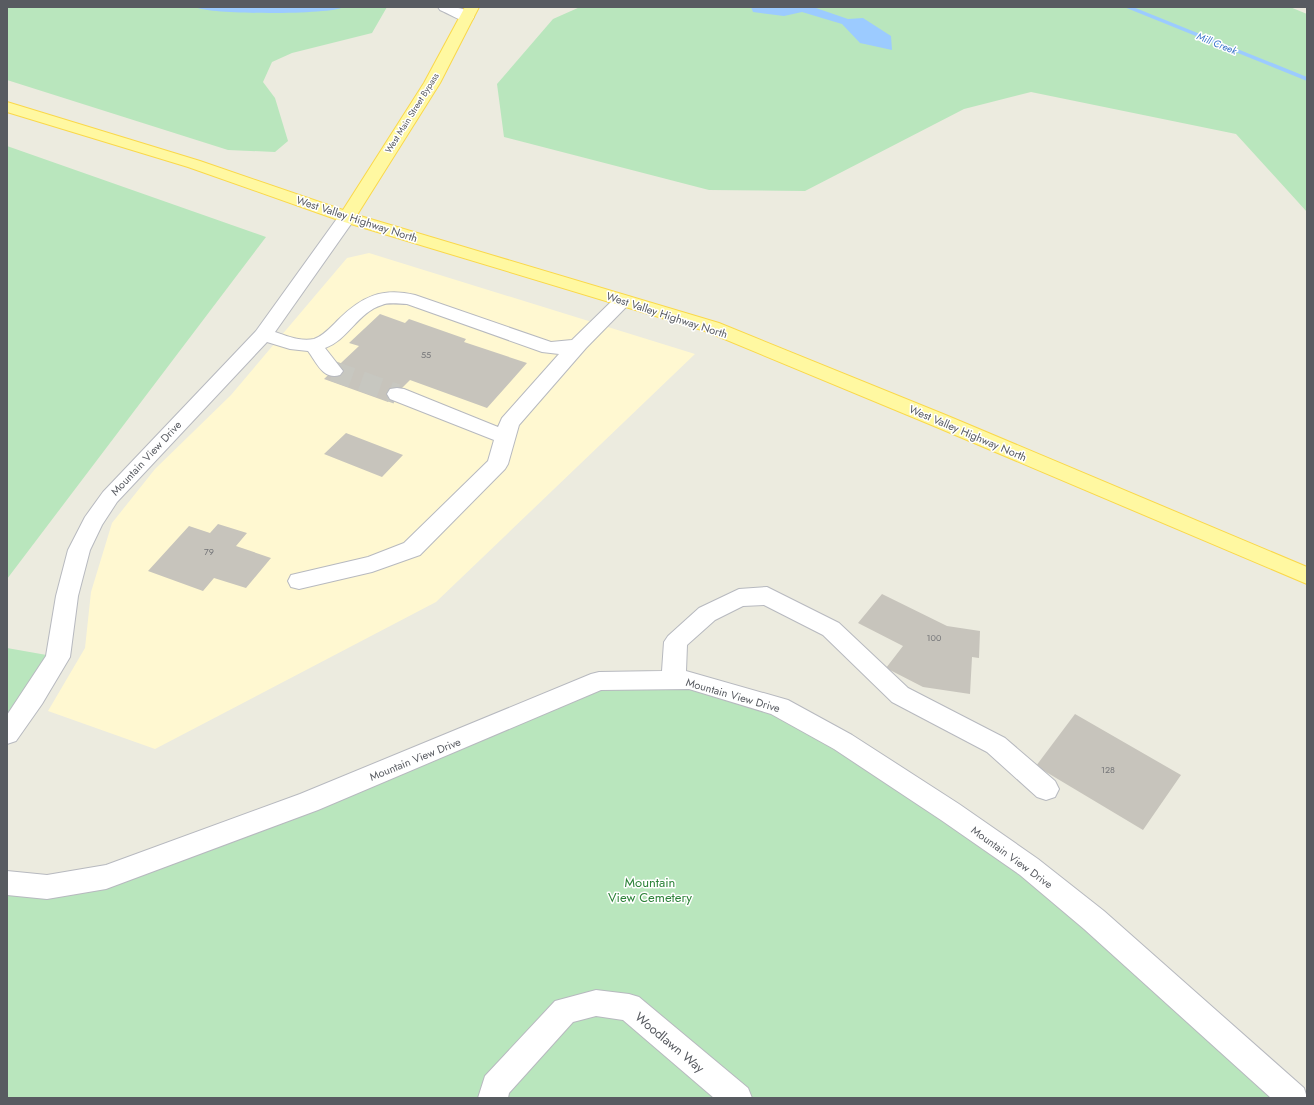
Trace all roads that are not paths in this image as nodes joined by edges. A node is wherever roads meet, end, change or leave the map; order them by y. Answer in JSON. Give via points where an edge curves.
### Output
{"nodes":[{"id":1,"x":445,"y":7,"type":"edge"},
{"id":2,"x":470,"y":12,"type":"edge"},
{"id":3,"x":7,"y":107,"type":"edge"},
{"id":4,"x":347,"y":217,"type":"junction"},
{"id":5,"x":623,"y":300,"type":"junction"},
{"id":6,"x":263,"y":335,"type":"junction"},
{"id":7,"x":579,"y":344,"type":"junction"},
{"id":8,"x":313,"y":345,"type":"junction"},
{"id":9,"x":333,"y":371,"type":"tunnel mouth"},
{"id":10,"x":396,"y":394,"type":"tunnel mouth"},
{"id":11,"x":505,"y":437,"type":"junction"},
{"id":12,"x":1307,"y":576,"type":"edge"},
{"id":13,"x":299,"y":581,"type":"dead end"},
{"id":14,"x":673,"y":680,"type":"junction"},
{"id":15,"x":7,"y":734,"type":"edge"},
{"id":16,"x":1046,"y":789,"type":"dead end"},
{"id":17,"x":7,"y":883,"type":"edge"},
{"id":18,"x":494,"y":1098,"type":"edge"},
{"id":19,"x":737,"y":1098,"type":"edge"},
{"id":20,"x":1293,"y":1098,"type":"edge"}],
"edges":[{"from":1,"to":2,"type":"street"},
{"from":2,"to":4,"type":"main road","name":"West Main Street Bypass","via":[[432,83]]},
{"from":3,"to":4,"type":"main road","name":"West Valley Highway North","via":[[194,164]]},
{"from":4,"to":5,"type":"main road","name":"West Valley Highway North"},
{"from":4,"to":6,"type":"street","name":"Mountain View Drive"},
{"from":5,"to":7,"type":"street"},
{"from":5,"to":12,"type":"main road","name":"West Valley Highway North","via":[[712,327]]},
{"from":6,"to":8,"type":"street","via":[[299,345]]},
{"from":6,"to":15,"type":"street","name":"Mountain View Drive","via":[[161,440],[110,497],[93,522],[79,550],[67,596],[58,657]]},
{"from":7,"to":8,"type":"street","via":[[564,348],[548,348],[409,299],[392,297],[378,298],[365,304],[326,341]]},
{"from":7,"to":11,"type":"street","via":[[509,423]]},
{"from":8,"to":9,"type":"street"},
{"from":10,"to":11,"type":"street"},
{"from":11,"to":13,"type":"street","via":[[498,464],[412,549],[372,564]]},
{"from":14,"to":16,"type":"street","via":[[676,642],[707,614],[739,598],[767,596],[831,629],[900,695],[996,745]]},
{"from":14,"to":17,"type":"street","name":"Mountain View Drive","via":[[599,681],[309,802],[106,877],[47,887]]},
{"from":14,"to":20,"type":"street","name":"Mountain View Drive","via":[[689,680],[779,707],[842,742],[950,812],[1029,867],[1094,920]]},
{"from":18,"to":19,"type":"street","name":"Woodlawn Way","via":[[495,1086],[565,1011],[596,1003],[629,1007]]}]}
